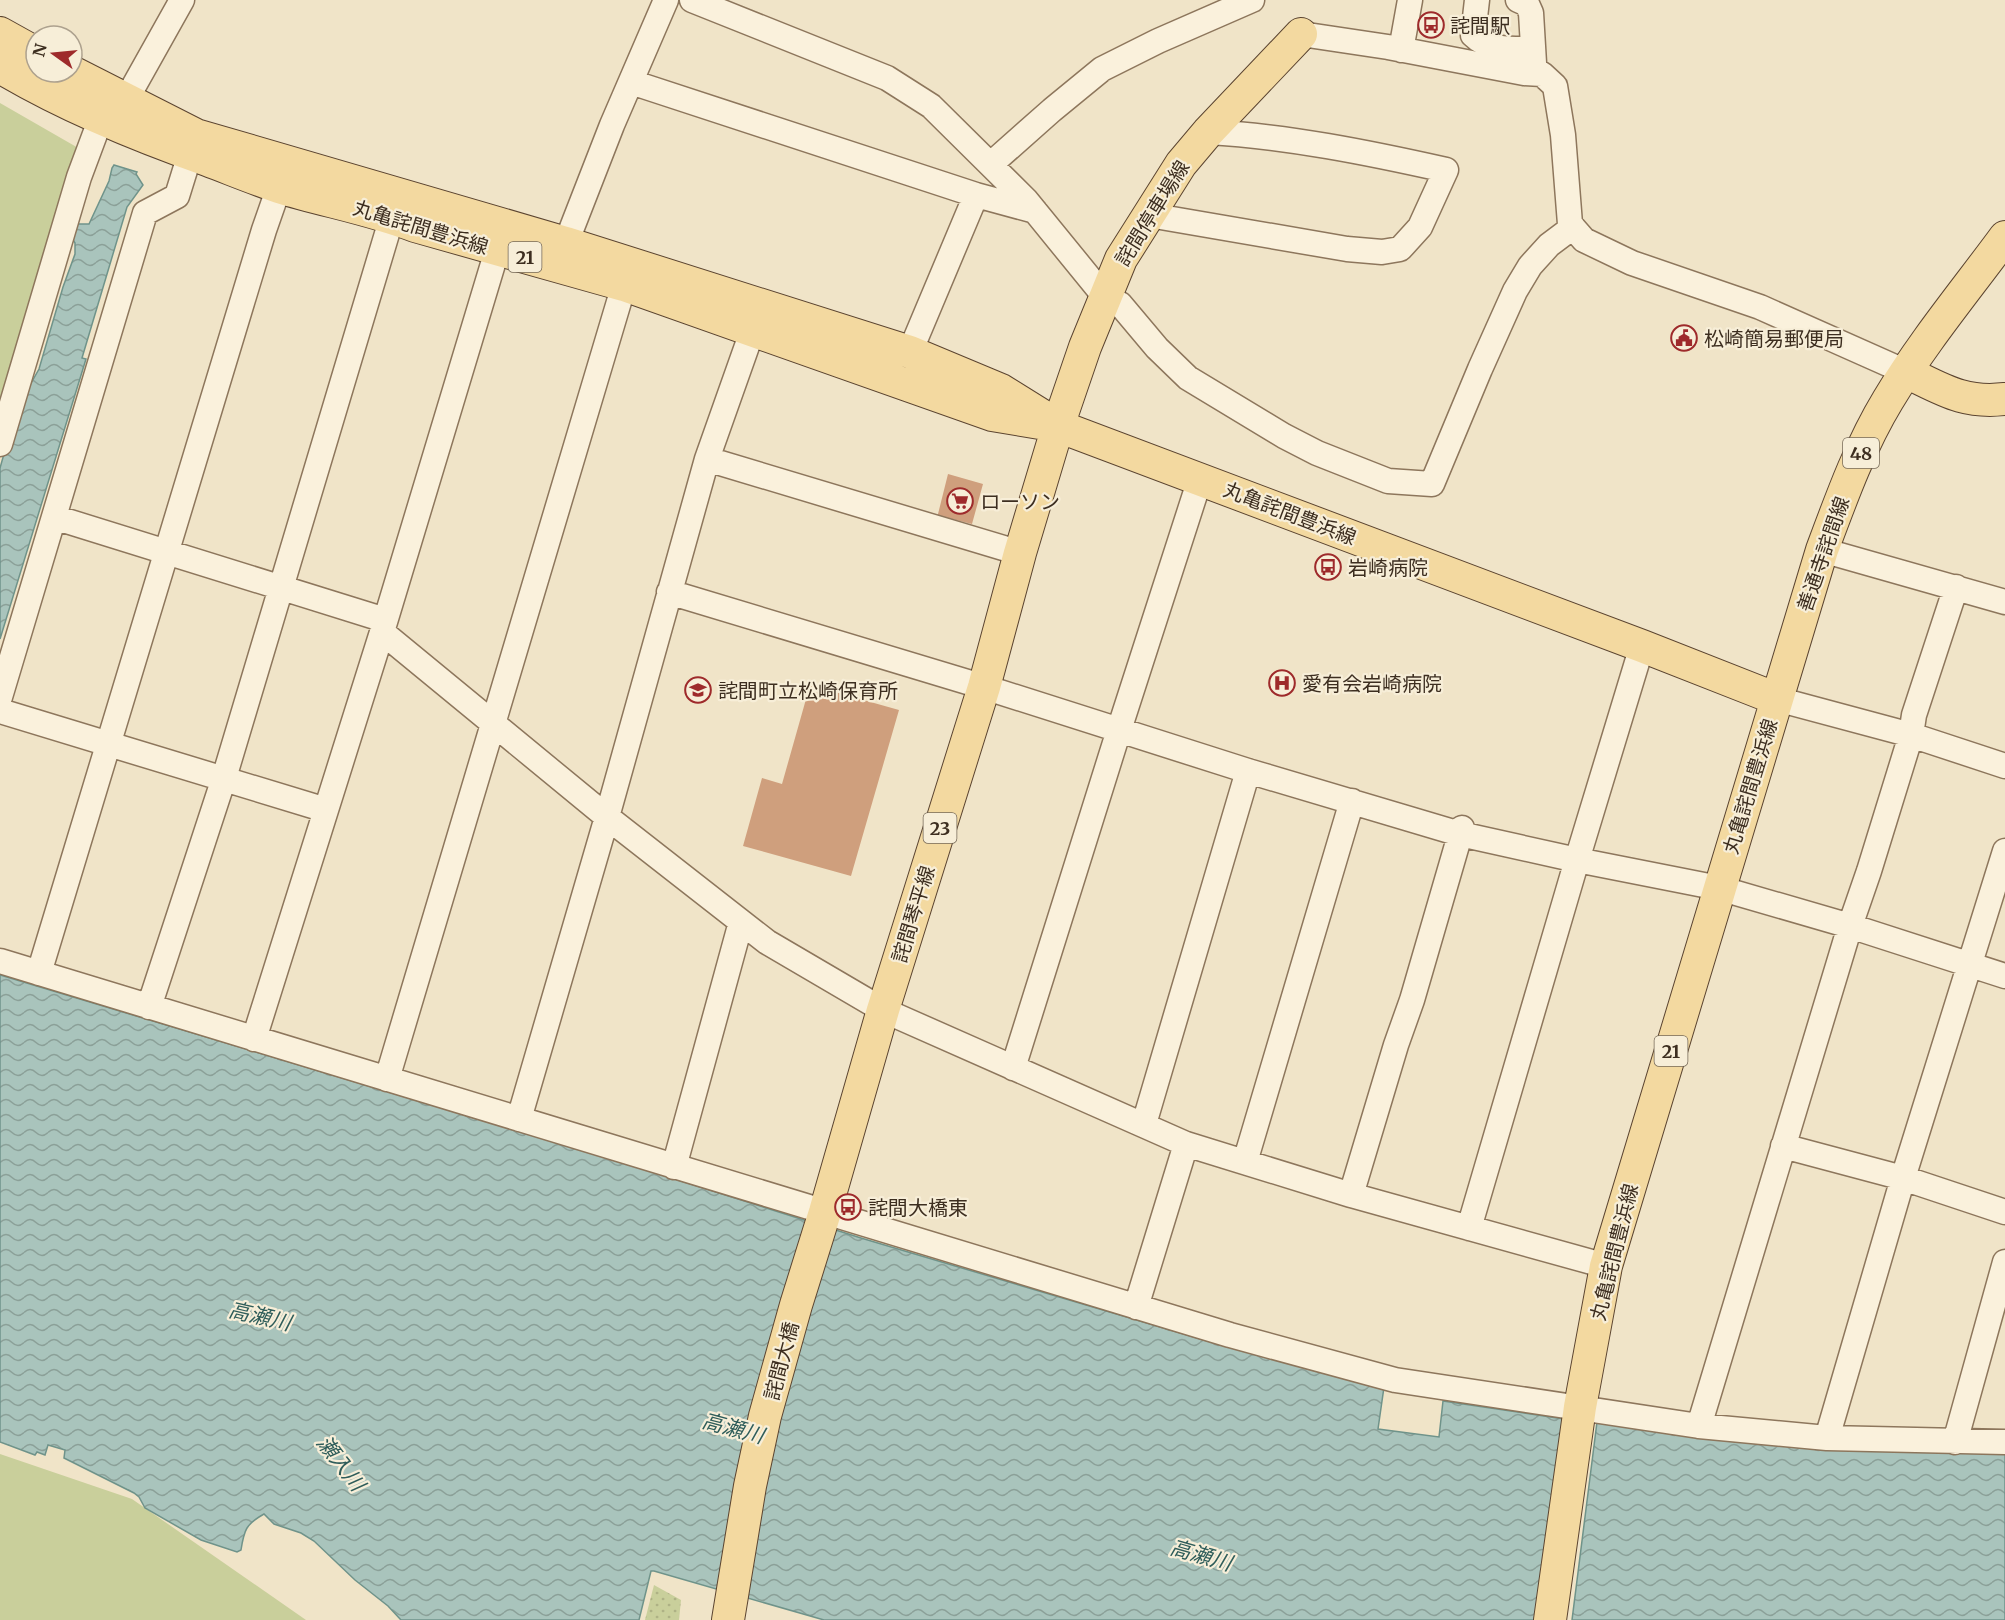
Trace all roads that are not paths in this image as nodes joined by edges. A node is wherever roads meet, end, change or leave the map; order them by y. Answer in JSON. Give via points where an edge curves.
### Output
{"nodes":[{"id":1,"x":182,"y":0,"type":"edge"},
{"id":2,"x":666,"y":0,"type":"edge"},
{"id":3,"x":692,"y":0,"type":"edge"},
{"id":4,"x":1252,"y":0,"type":"edge"},
{"id":5,"x":1410,"y":0,"type":"edge"},
{"id":6,"x":1477,"y":0,"type":"edge"},
{"id":7,"x":1518,"y":0,"type":"edge"},
{"id":8,"x":0,"y":33,"type":"edge"},
{"id":9,"x":1301,"y":34,"type":"joint"},
{"id":10,"x":24,"y":46,"type":"edge"},
{"id":11,"x":1401,"y":50,"type":"junction"},
{"id":12,"x":1533,"y":50,"type":"junction"},
{"id":13,"x":0,"y":67,"type":"edge"},
{"id":14,"x":1535,"y":74,"type":"junction"},
{"id":15,"x":84,"y":78,"type":"edge"},
{"id":16,"x":631,"y":82,"type":"junction"},
{"id":17,"x":126,"y":100,"type":"junction"},
{"id":18,"x":101,"y":118,"type":"junction"},
{"id":19,"x":1208,"y":132,"type":"junction"},
{"id":20,"x":193,"y":145,"type":"junction"},
{"id":21,"x":992,"y":164,"type":"junction"},
{"id":22,"x":279,"y":187,"type":"junction"},
{"id":23,"x":976,"y":195,"type":"junction"},
{"id":24,"x":1035,"y":212,"type":"junction"},
{"id":25,"x":1149,"y":215,"type":"junction"},
{"id":26,"x":392,"y":217,"type":"junction"},
{"id":27,"x":1573,"y":227,"type":"junction"},
{"id":28,"x":2005,"y":237,"type":"edge"},
{"id":29,"x":501,"y":238,"type":"junction"},
{"id":30,"x":566,"y":243,"type":"junction"},
{"id":31,"x":624,"y":285,"type":"junction"},
{"id":32,"x":1106,"y":297,"type":"junction"},
{"id":33,"x":753,"y":329,"type":"junction"},
{"id":34,"x":910,"y":352,"type":"junction"},
{"id":35,"x":1905,"y":372,"type":"junction"},
{"id":36,"x":2005,"y":399,"type":"edge"},
{"id":37,"x":1058,"y":426,"type":"junction"},
{"id":38,"x":0,"y":444,"type":"edge"},
{"id":39,"x":707,"y":459,"type":"junction"},
{"id":40,"x":1200,"y":480,"type":"junction"},
{"id":41,"x":54,"y":517,"type":"junction"},
{"id":42,"x":1822,"y":550,"type":"junction"},
{"id":43,"x":166,"y":551,"type":"junction"},
{"id":44,"x":1020,"y":553,"type":"junction"},
{"id":45,"x":1956,"y":587,"type":"junction"},
{"id":46,"x":282,"y":588,"type":"junction"},
{"id":47,"x":669,"y":592,"type":"junction"},
{"id":48,"x":2005,"y":602,"type":"edge"},
{"id":49,"x":384,"y":626,"type":"junction"},
{"id":50,"x":1642,"y":646,"type":"junction"},
{"id":51,"x":984,"y":687,"type":"junction"},
{"id":52,"x":0,"y":697,"type":"edge"},
{"id":53,"x":1777,"y":699,"type":"junction"},
{"id":54,"x":0,"y":711,"type":"edge"},
{"id":55,"x":493,"y":722,"type":"junction"},
{"id":56,"x":1119,"y":730,"type":"junction"},
{"id":57,"x":1911,"y":735,"type":"junction"},
{"id":58,"x":108,"y":742,"type":"junction"},
{"id":59,"x":2005,"y":766,"type":"edge"},
{"id":60,"x":1248,"y":771,"type":"junction"},
{"id":61,"x":224,"y":778,"type":"junction"},
{"id":62,"x":1352,"y":801,"type":"junction"},
{"id":63,"x":326,"y":810,"type":"junction"},
{"id":64,"x":608,"y":817,"type":"junction"},
{"id":65,"x":1461,"y":831,"type":"junction"},
{"id":66,"x":2005,"y":851,"type":"edge"},
{"id":67,"x":1577,"y":860,"type":"junction"},
{"id":68,"x":1719,"y":888,"type":"junction"},
{"id":69,"x":741,"y":922,"type":"junction"},
{"id":70,"x":1850,"y":926,"type":"junction"},
{"id":71,"x":0,"y":961,"type":"edge"},
{"id":72,"x":1968,"y":964,"type":"junction"},
{"id":73,"x":39,"y":973,"type":"junction"},
{"id":74,"x":2005,"y":976,"type":"edge"},
{"id":75,"x":149,"y":1007,"type":"junction"},
{"id":76,"x":883,"y":1010,"type":"junction"},
{"id":77,"x":254,"y":1039,"type":"junction"},
{"id":78,"x":1013,"y":1068,"type":"junction"},
{"id":79,"x":387,"y":1079,"type":"junction"},
{"id":80,"x":519,"y":1119,"type":"junction"},
{"id":81,"x":1144,"y":1124,"type":"junction"},
{"id":82,"x":1186,"y":1144,"type":"junction"},
{"id":83,"x":1783,"y":1146,"type":"junction"},
{"id":84,"x":1245,"y":1162,"type":"junction"},
{"id":85,"x":674,"y":1167,"type":"junction"},
{"id":86,"x":1903,"y":1178,"type":"junction"},
{"id":87,"x":1351,"y":1195,"type":"junction"},
{"id":88,"x":2005,"y":1212,"type":"edge"},
{"id":89,"x":822,"y":1221,"type":"junction"},
{"id":90,"x":1469,"y":1227,"type":"junction"},
{"id":91,"x":2005,"y":1262,"type":"edge"},
{"id":92,"x":1606,"y":1266,"type":"junction"},
{"id":93,"x":1136,"y":1307,"type":"junction"},
{"id":94,"x":1580,"y":1407,"type":"junction"},
{"id":95,"x":1699,"y":1426,"type":"junction"},
{"id":96,"x":1827,"y":1438,"type":"junction"},
{"id":97,"x":1955,"y":1442,"type":"junction"},
{"id":98,"x":2005,"y":1442,"type":"edge"},
{"id":99,"x":729,"y":1610,"type":"edge"},
{"id":100,"x":1550,"y":1620,"type":"edge"}],
"edges":[{"from":1,"to":17,"type":"street"},
{"from":2,"to":16,"type":"street"},
{"from":3,"to":21,"type":"street","via":[[887,78],[931,106]]},
{"from":4,"to":21,"type":"street","via":[[1102,69]]},
{"from":5,"to":11,"type":"street"},
{"from":6,"to":12,"type":"street","via":[[1473,35],[1481,44]]},
{"from":7,"to":12,"type":"street","via":[[1527,4],[1531,13]]},
{"from":8,"to":10,"type":"main road"},
{"from":9,"to":11,"type":"street"},
{"from":9,"to":19,"type":"main road","name":"詫間停車場線"},
{"from":11,"to":14,"type":"street"},
{"from":12,"to":14,"type":"street"},
{"from":13,"to":18,"type":"main road","name":"丸亀詫間豊浜線","number":"21"},
{"from":14,"to":27,"type":"street","via":[[1542,74],[1555,86]]},
{"from":15,"to":17,"type":"main road","name":"丸亀詫間豊浜線","number":"21"},
{"from":16,"to":23,"type":"street"},
{"from":16,"to":30,"type":"street"},
{"from":17,"to":18,"type":"street"},
{"from":17,"to":20,"type":"main road","name":"丸亀詫間豊浜線","number":"21"},
{"from":18,"to":20,"type":"main road","name":"丸亀詫間豊浜線","number":"21","via":[[168,147]]},
{"from":18,"to":38,"type":"street","via":[[79,177]]},
{"from":19,"to":25,"type":"main road","name":"詫間停車場線","via":[[1181,164]]},
{"from":19,"to":25,"type":"street","via":[[1388,157],[1446,170],[1420,227],[1400,249],[1382,252]]},
{"from":20,"to":22,"type":"main road","name":"丸亀詫間豊浜線","number":"21"},
{"from":20,"to":29,"type":"main road","name":"丸亀詫間豊浜線","number":"21"},
{"from":20,"to":41,"type":"street","via":[[177,196],[146,213]]},
{"from":21,"to":24,"type":"street"},
{"from":22,"to":26,"type":"main road","name":"丸亀詫間豊浜線","number":"21"},
{"from":22,"to":43,"type":"street"},
{"from":23,"to":24,"type":"street"},
{"from":23,"to":34,"type":"street"},
{"from":24,"to":32,"type":"street"},
{"from":25,"to":32,"type":"main road","name":"詫間停車場線","via":[[1121,258]]},
{"from":26,"to":29,"type":"main road","name":"丸亀詫間豊浜線","number":"21","via":[[415,226]]},
{"from":26,"to":46,"type":"street"},
{"from":27,"to":32,"type":"street","via":[[1549,245],[1515,291],[1432,484],[1388,481],[1284,436],[1188,378],[1120,304]]},
{"from":27,"to":35,"type":"street","via":[[1584,240],[1632,263],[1760,307]]},
{"from":28,"to":35,"type":"main road","name":"善通寺詫間線","number":"48"},
{"from":29,"to":30,"type":"main road","name":"丸亀詫間豊浜線","number":"21"},
{"from":29,"to":31,"type":"main road","name":"丸亀詫間豊浜線","number":"21"},
{"from":29,"to":49,"type":"street"},
{"from":30,"to":34,"type":"main road","name":"丸亀詫間豊浜線","number":"21"},
{"from":31,"to":33,"type":"main road","name":"丸亀詫間豊浜線","number":"21"},
{"from":31,"to":55,"type":"street"},
{"from":32,"to":37,"type":"main road","name":"詫間停車場線"},
{"from":33,"to":37,"type":"main road","name":"丸亀詫間豊浜線","number":"21","via":[[992,415]]},
{"from":33,"to":39,"type":"street"},
{"from":34,"to":37,"type":"main road","name":"丸亀詫間豊浜線","number":"21","via":[[1001,390]]},
{"from":35,"to":36,"type":"main road","via":[[1961,397],[1984,402]]},
{"from":35,"to":42,"type":"main road","name":"善通寺詫間線","number":"48","via":[[1866,442]]},
{"from":37,"to":40,"type":"main road","name":"丸亀詫間豊浜線","number":"21"},
{"from":37,"to":44,"type":"main road","name":"詫間琴平線","number":"23"},
{"from":39,"to":44,"type":"street"},
{"from":39,"to":47,"type":"street"},
{"from":40,"to":50,"type":"main road","name":"丸亀詫間豊浜線","number":"21"},
{"from":40,"to":56,"type":"street"},
{"from":41,"to":43,"type":"street"},
{"from":41,"to":52,"type":"street"},
{"from":42,"to":45,"type":"street"},
{"from":42,"to":53,"type":"main road","name":"善通寺詫間線","number":"48"},
{"from":43,"to":46,"type":"street"},
{"from":43,"to":58,"type":"street"},
{"from":44,"to":51,"type":"main road","name":"詫間琴平線","number":"23"},
{"from":45,"to":48,"type":"street"},
{"from":45,"to":57,"type":"street"},
{"from":46,"to":49,"type":"street"},
{"from":46,"to":61,"type":"street"},
{"from":47,"to":51,"type":"street"},
{"from":47,"to":64,"type":"street"},
{"from":49,"to":55,"type":"street"},
{"from":49,"to":63,"type":"street"},
{"from":50,"to":53,"type":"main road","name":"丸亀詫間豊浜線","number":"21"},
{"from":50,"to":67,"type":"street"},
{"from":51,"to":56,"type":"street"},
{"from":51,"to":76,"type":"main road","name":"詫間琴平線","number":"23"},
{"from":53,"to":57,"type":"street"},
{"from":53,"to":68,"type":"main road","name":"丸亀詫間豊浜線","number":"21"},
{"from":54,"to":58,"type":"street"},
{"from":55,"to":64,"type":"street"},
{"from":55,"to":79,"type":"street"},
{"from":56,"to":60,"type":"street"},
{"from":56,"to":78,"type":"street"},
{"from":57,"to":59,"type":"street"},
{"from":57,"to":70,"type":"street"},
{"from":58,"to":61,"type":"street"},
{"from":58,"to":73,"type":"street"},
{"from":60,"to":62,"type":"street"},
{"from":60,"to":81,"type":"street"},
{"from":61,"to":63,"type":"street"},
{"from":61,"to":75,"type":"street"},
{"from":62,"to":65,"type":"street"},
{"from":62,"to":84,"type":"street"},
{"from":63,"to":77,"type":"street"},
{"from":64,"to":69,"type":"street"},
{"from":64,"to":80,"type":"street"},
{"from":65,"to":67,"type":"street"},
{"from":65,"to":87,"type":"street"},
{"from":66,"to":72,"type":"street"},
{"from":67,"to":68,"type":"street"},
{"from":67,"to":90,"type":"street"},
{"from":68,"to":70,"type":"street"},
{"from":68,"to":92,"type":"main road","name":"丸亀詫間豊浜線","number":"21"},
{"from":69,"to":76,"type":"street","via":[[767,942]]},
{"from":69,"to":85,"type":"street"},
{"from":70,"to":72,"type":"street"},
{"from":70,"to":83,"type":"street"},
{"from":71,"to":73,"type":"street"},
{"from":72,"to":74,"type":"street"},
{"from":72,"to":86,"type":"street"},
{"from":73,"to":75,"type":"street"},
{"from":75,"to":77,"type":"street"},
{"from":76,"to":78,"type":"street"},
{"from":76,"to":89,"type":"main road","name":"詫間琴平線","number":"23"},
{"from":77,"to":79,"type":"street"},
{"from":78,"to":81,"type":"street"},
{"from":79,"to":80,"type":"street"},
{"from":80,"to":85,"type":"street"},
{"from":81,"to":82,"type":"street"},
{"from":82,"to":84,"type":"street"},
{"from":82,"to":93,"type":"street"},
{"from":83,"to":86,"type":"street"},
{"from":83,"to":95,"type":"street"},
{"from":84,"to":87,"type":"street"},
{"from":85,"to":89,"type":"street"},
{"from":86,"to":88,"type":"street"},
{"from":86,"to":96,"type":"street"},
{"from":87,"to":90,"type":"street"},
{"from":89,"to":93,"type":"street"},
{"from":89,"to":99,"type":"main road","name":"詫間大橋","number":"23","via":[[765,1416]]},
{"from":90,"to":92,"type":"street"},
{"from":91,"to":97,"type":"street"},
{"from":92,"to":94,"type":"main road","name":"丸亀詫間豊浜線","number":"21"},
{"from":93,"to":94,"type":"street","via":[[1395,1380]]},
{"from":94,"to":95,"type":"street"},
{"from":94,"to":100,"type":"main road","name":"丸亀詫間豊浜線","number":"21"},
{"from":95,"to":96,"type":"street"},
{"from":96,"to":97,"type":"street"},
{"from":97,"to":98,"type":"street"}]}
